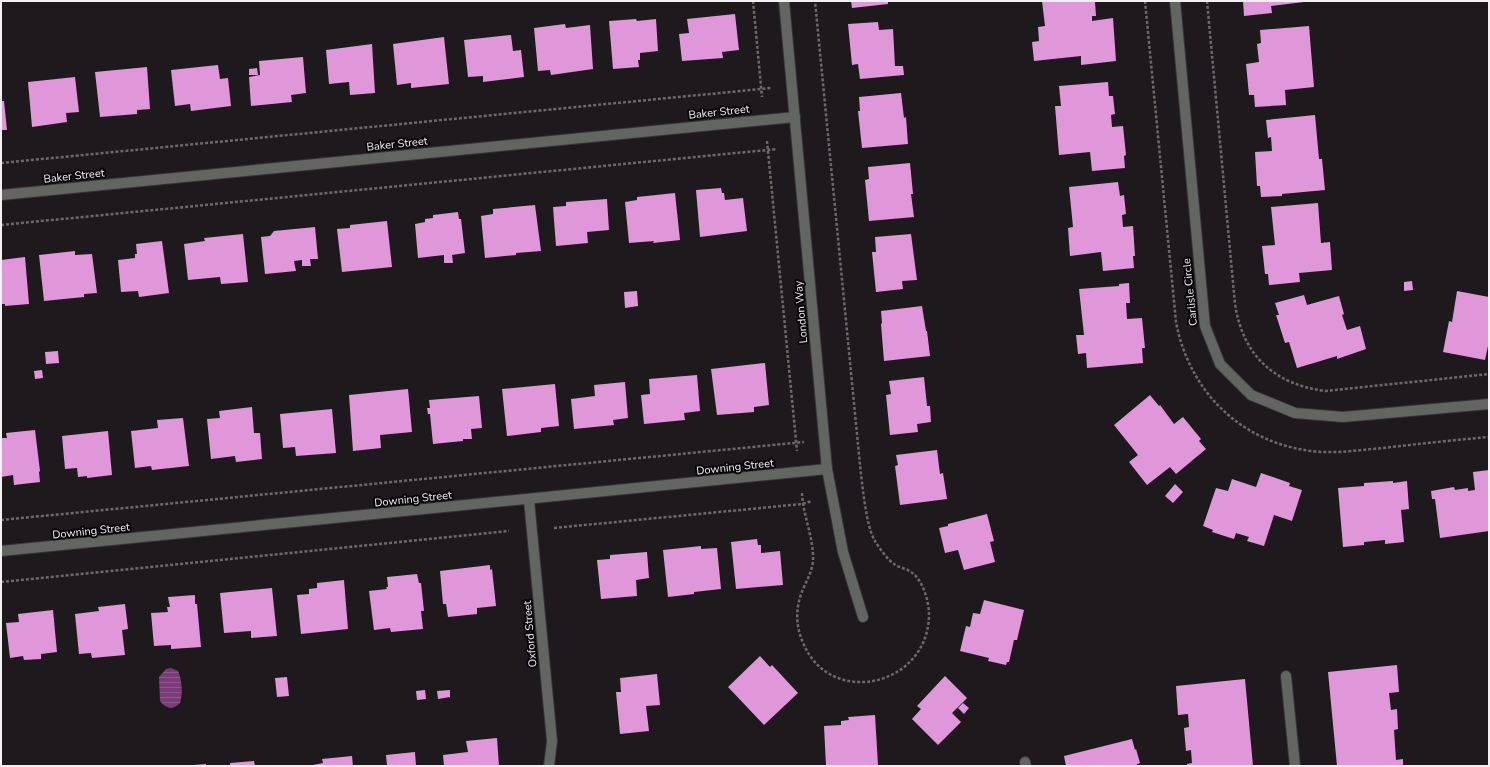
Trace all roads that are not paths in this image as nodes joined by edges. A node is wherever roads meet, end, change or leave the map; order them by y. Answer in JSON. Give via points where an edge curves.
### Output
{"nodes":[{"id":1,"x":784,"y":1,"type":"edge"},
{"id":2,"x":1175,"y":1,"type":"edge"},
{"id":3,"x":795,"y":117,"type":"junction"},
{"id":4,"x":1,"y":195,"type":"edge"},
{"id":5,"x":1489,"y":404,"type":"edge"},
{"id":6,"x":827,"y":469,"type":"junction"},
{"id":7,"x":529,"y":500,"type":"junction"},
{"id":8,"x":1,"y":551,"type":"edge"},
{"id":9,"x":863,"y":617,"type":"dead end"},
{"id":10,"x":1286,"y":676,"type":"dead end"},
{"id":11,"x":549,"y":766,"type":"edge"},
{"id":12,"x":1295,"y":766,"type":"edge"}],
"edges":[{"from":1,"to":3,"type":"street","name":"London Way"},
{"from":2,"to":5,"type":"street","name":"Carlisle Circle","via":[[1205,326],[1220,364],[1251,395],[1295,413],[1343,417]]},
{"from":3,"to":4,"type":"street","name":"Baker Street"},
{"from":3,"to":6,"type":"street","name":"London Way"},
{"from":6,"to":7,"type":"street","name":"Downing Street"},
{"from":6,"to":9,"type":"street","name":"London Way","via":[[843,552]]},
{"from":7,"to":8,"type":"street","name":"Downing Street"},
{"from":7,"to":11,"type":"street","name":"Oxford Street","via":[[552,741]]},
{"from":10,"to":12,"type":"street"}]}
